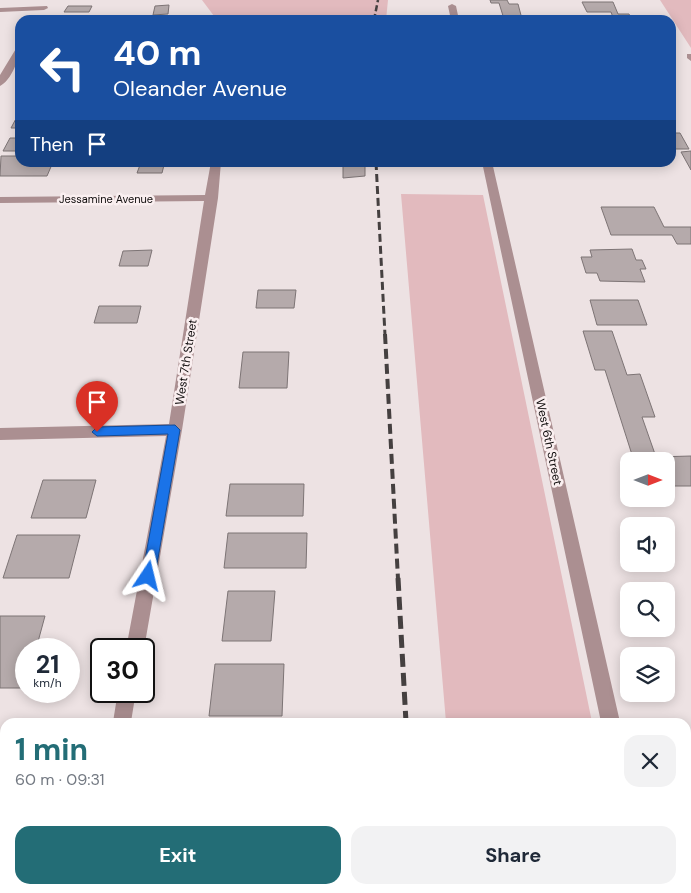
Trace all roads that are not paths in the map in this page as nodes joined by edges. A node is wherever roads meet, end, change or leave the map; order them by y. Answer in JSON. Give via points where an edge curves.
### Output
{"nodes":[{"id":1,"x":46,"y":4,"type":"edge"},
{"id":2,"x":452,"y":6,"type":"dead end"},
{"id":3,"x":0,"y":10,"type":"edge"},
{"id":4,"x":39,"y":15,"type":"edge"},
{"id":5,"x":454,"y":15,"type":"edge"},
{"id":6,"x":0,"y":59,"type":"edge"},
{"id":7,"x":15,"y":59,"type":"edge"},
{"id":8,"x":15,"y":62,"type":"edge"},
{"id":9,"x":0,"y":83,"type":"edge"},
{"id":10,"x":215,"y":167,"type":"edge"},
{"id":11,"x":488,"y":167,"type":"edge"},
{"id":12,"x":212,"y":198,"type":"junction"},
{"id":13,"x":0,"y":200,"type":"edge"},
{"id":14,"x":175,"y":430,"type":"junction"},
{"id":15,"x":0,"y":434,"type":"edge"},
{"id":16,"x":137,"y":638,"type":"edge"},
{"id":17,"x":125,"y":703,"type":"edge"},
{"id":18,"x":123,"y":718,"type":"edge"},
{"id":19,"x":610,"y":718,"type":"edge"}],
"edges":[{"from":1,"to":3,"type":"street"},
{"from":1,"to":4,"type":"street"},
{"from":2,"to":5,"type":"street"},
{"from":6,"to":7,"type":"street"},
{"from":8,"to":9,"type":"street"},
{"from":10,"to":12,"type":"street","name":"West 7th Street"},
{"from":11,"to":19,"type":"street","name":"West 6th Street"},
{"from":12,"to":13,"type":"street","name":"Jessamine Avenue"},
{"from":12,"to":14,"type":"street","name":"West 7th Street"},
{"from":14,"to":15,"type":"street"},
{"from":14,"to":16,"type":"street","name":"West 7th Street"},
{"from":17,"to":18,"type":"street"}]}
